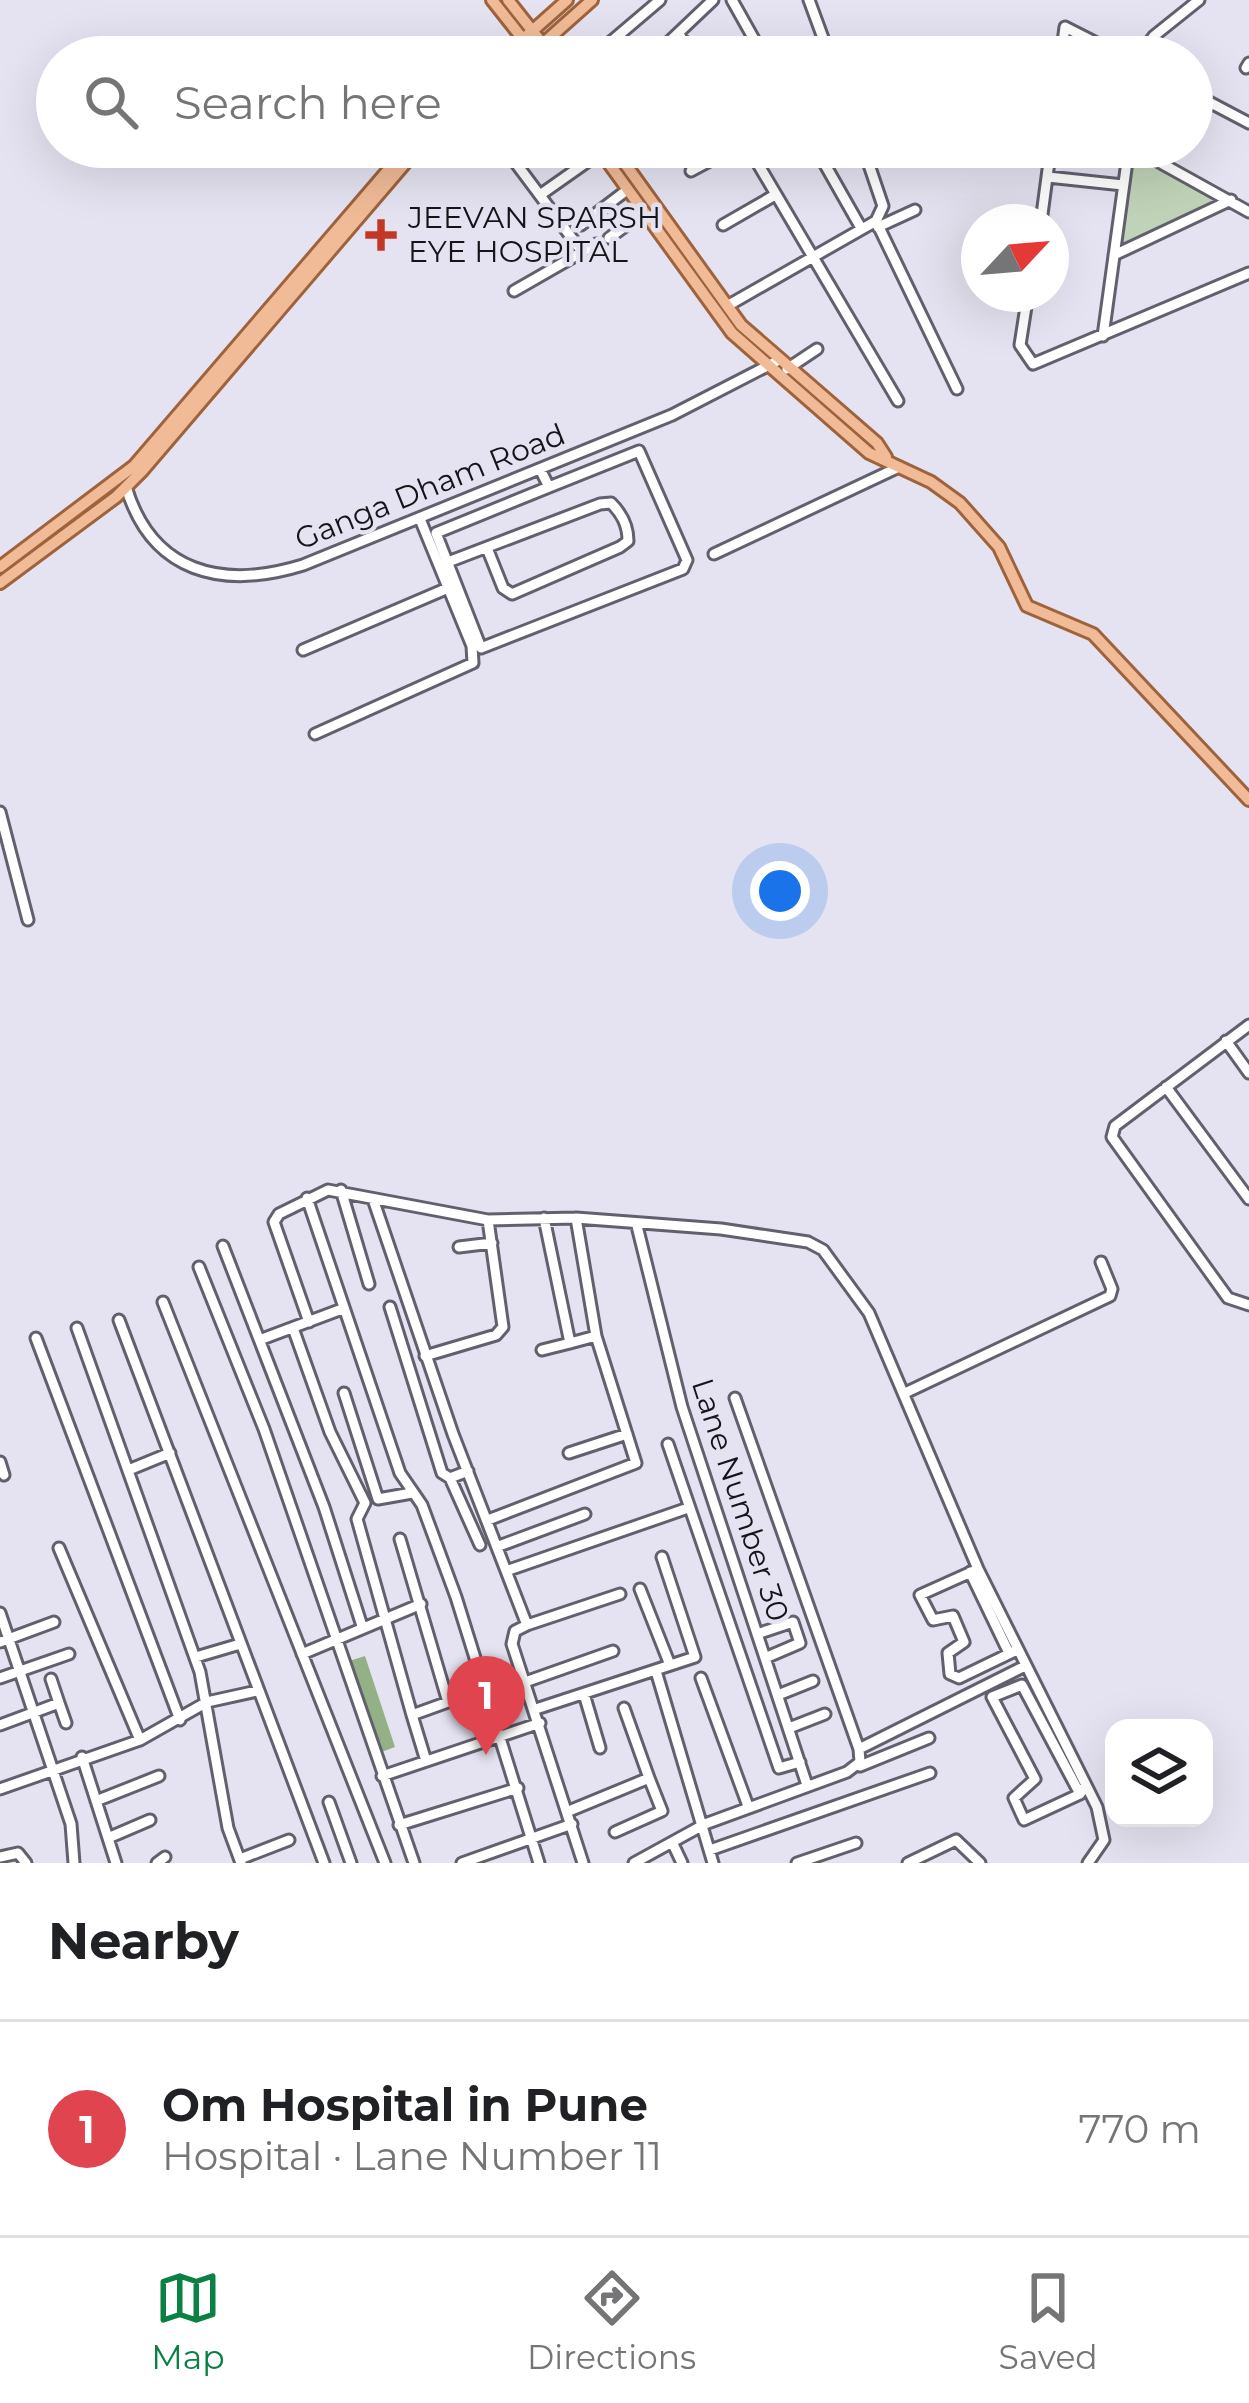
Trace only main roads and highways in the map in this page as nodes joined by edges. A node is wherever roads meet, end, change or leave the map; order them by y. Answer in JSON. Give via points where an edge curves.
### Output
{"nodes":[{"id":1,"x":492,"y":0,"type":"edge"},
{"id":2,"x":508,"y":0,"type":"edge"},
{"id":3,"x":567,"y":0,"type":"edge"},
{"id":4,"x":592,"y":0,"type":"edge"},
{"id":5,"x":527,"y":32,"type":"junction"},
{"id":6,"x":523,"y":36,"type":"edge"},
{"id":7,"x":529,"y":36,"type":"edge"},
{"id":8,"x":554,"y":36,"type":"edge"},
{"id":9,"x":390,"y":168,"type":"edge"},
{"id":10,"x":400,"y":168,"type":"edge"},
{"id":11,"x":614,"y":168,"type":"edge"},
{"id":12,"x":618,"y":168,"type":"edge"},
{"id":13,"x":777,"y":366,"type":"junction"},
{"id":14,"x":886,"y":458,"type":"junction"},
{"id":15,"x":123,"y":482,"type":"junction"},
{"id":16,"x":0,"y":567,"type":"edge"},
{"id":17,"x":1,"y":581,"type":"edge"},
{"id":18,"x":1249,"y":800,"type":"edge"}],
"edges":[{"from":1,"to":5,"type":"main road"},
{"from":2,"to":5,"type":"main road"},
{"from":3,"to":5,"type":"main road"},
{"from":4,"to":8,"type":"main road"},
{"from":5,"to":6,"type":"main road"},
{"from":5,"to":7,"type":"main road"},
{"from":9,"to":15,"type":"main road"},
{"from":10,"to":15,"type":"main road"},
{"from":11,"to":13,"type":"main road","via":[[703,298]]},
{"from":12,"to":13,"type":"main road"},
{"from":13,"to":14,"type":"main road"},
{"from":13,"to":14,"type":"main road","via":[[868,453]]},
{"from":14,"to":18,"type":"main road","via":[[981,523],[1027,606],[1093,634]]},
{"from":15,"to":16,"type":"main road"},
{"from":15,"to":17,"type":"main road"}]}
